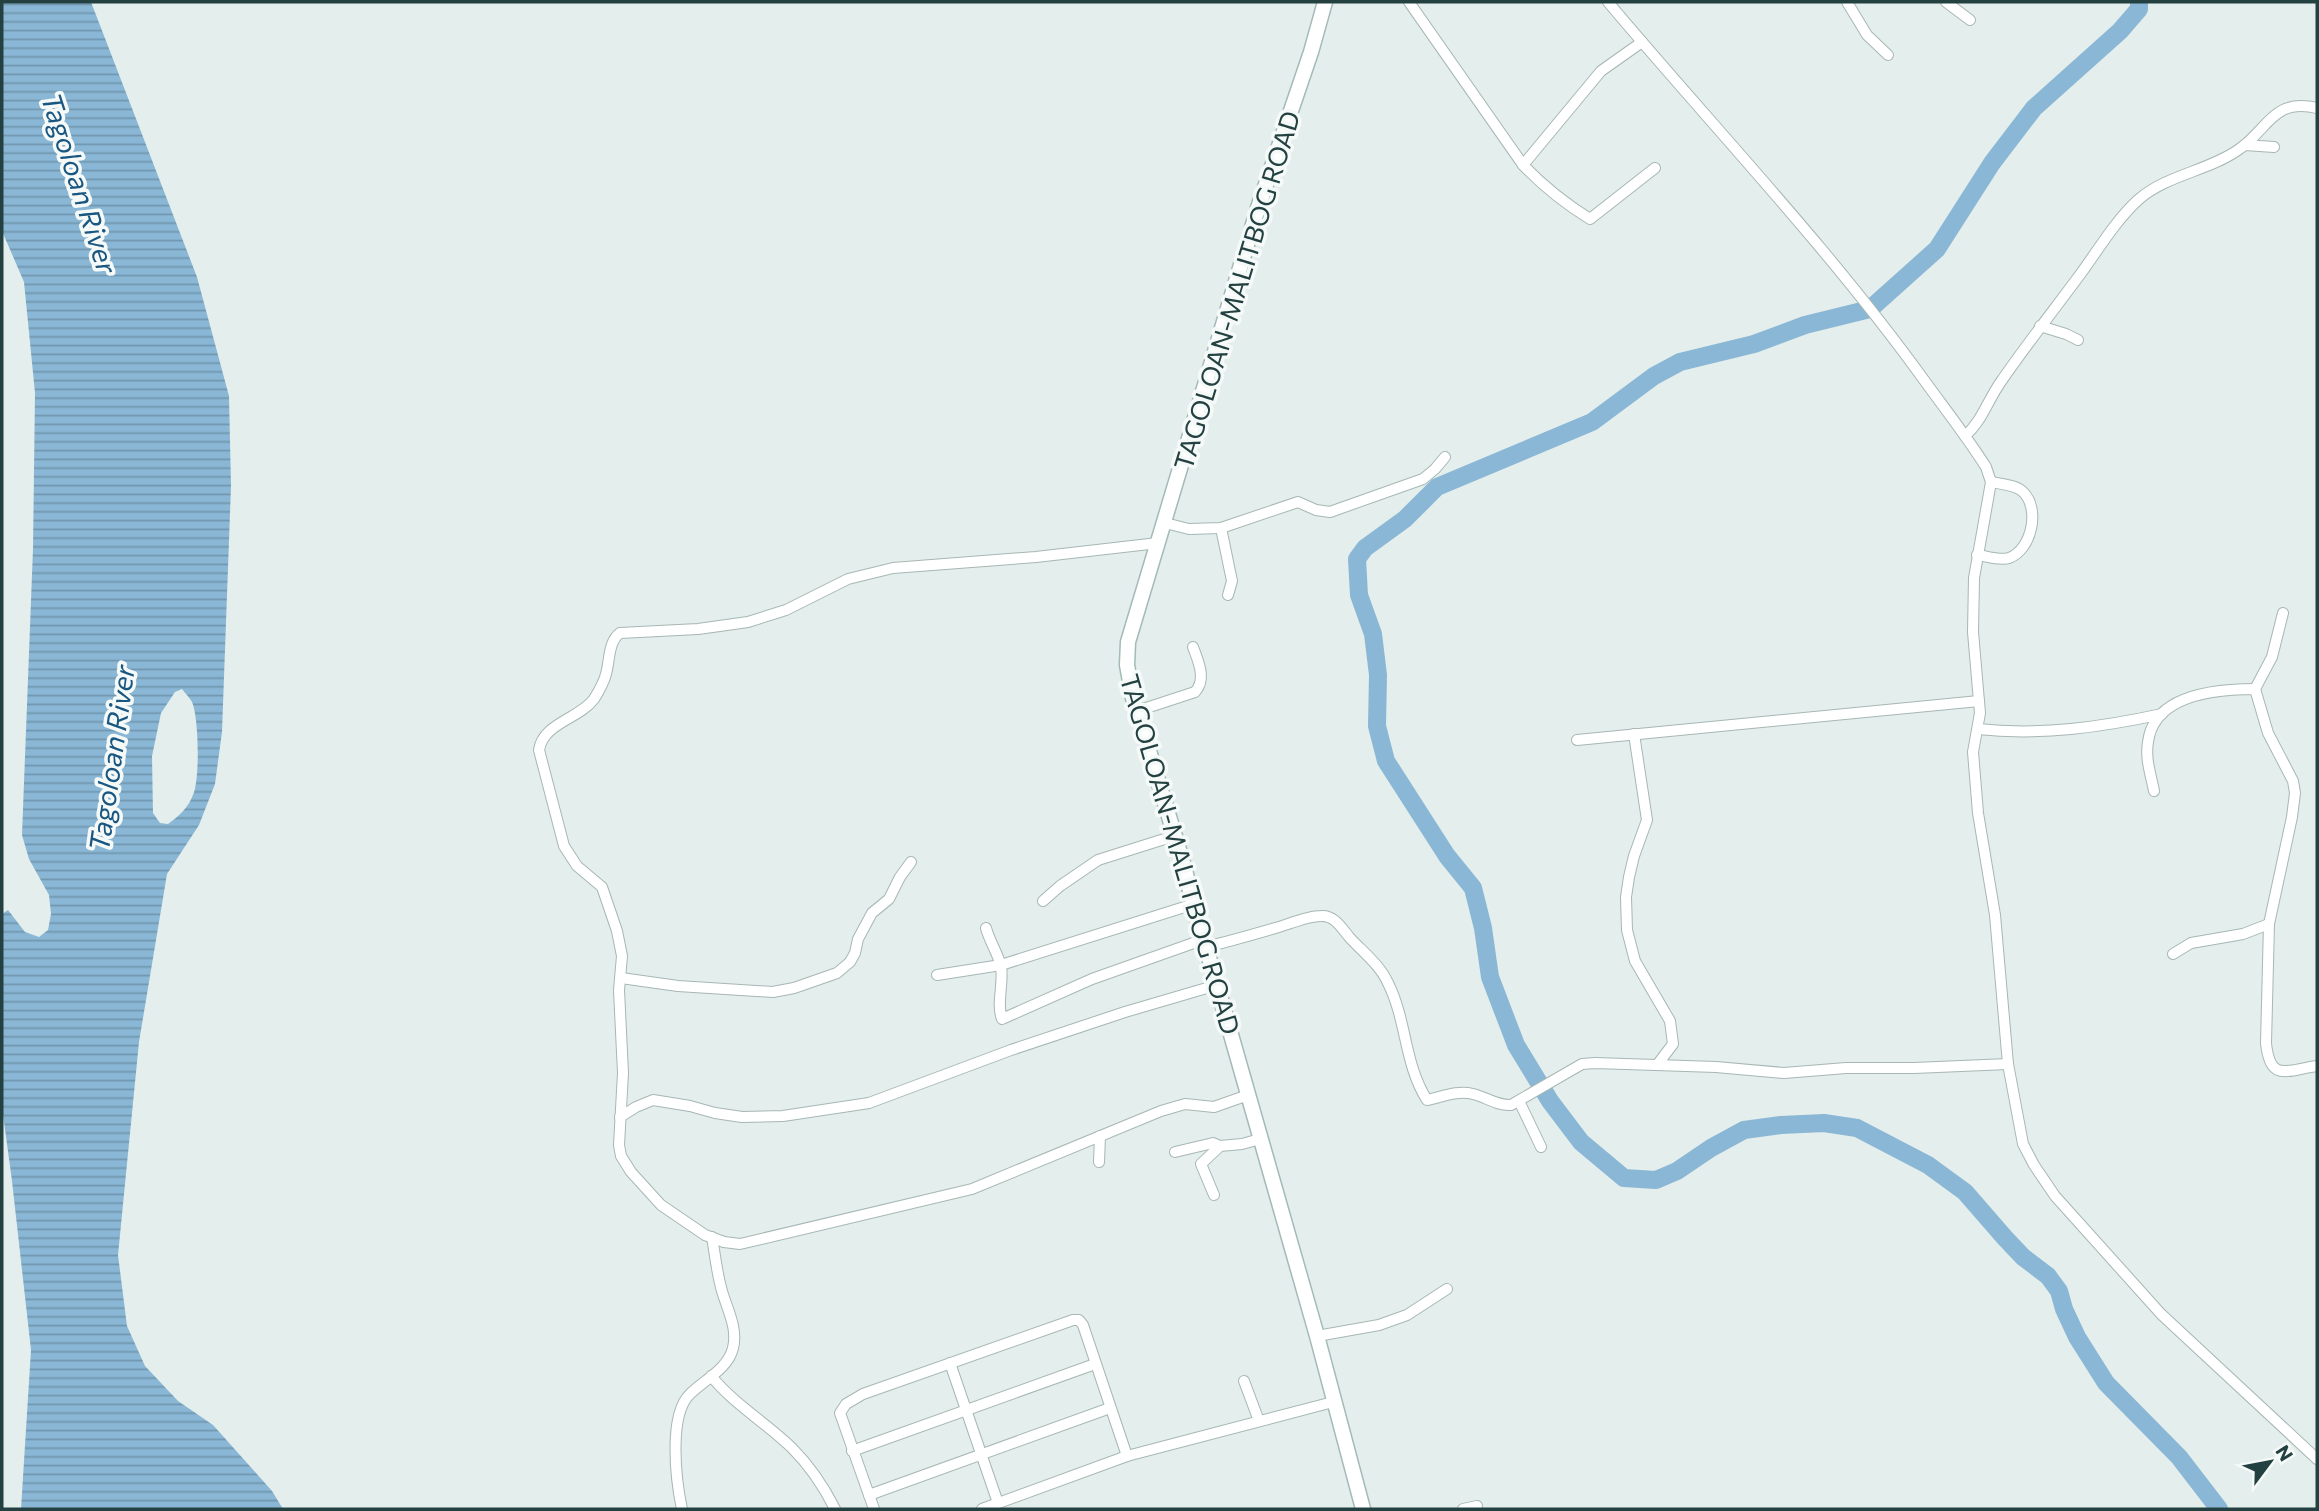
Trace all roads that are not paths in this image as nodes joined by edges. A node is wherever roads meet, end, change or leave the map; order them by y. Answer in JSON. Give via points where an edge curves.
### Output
{"nodes":[{"id":1,"x":1325,"y":2,"type":"edge"},
{"id":2,"x":1409,"y":2,"type":"edge"},
{"id":3,"x":1608,"y":2,"type":"edge"},
{"id":4,"x":1847,"y":2,"type":"edge"},
{"id":5,"x":1946,"y":2,"type":"edge"},
{"id":6,"x":1970,"y":20,"type":"dead end"},
{"id":7,"x":1642,"y":42,"type":"junction"},
{"id":8,"x":1888,"y":55,"type":"dead end"},
{"id":9,"x":2317,"y":108,"type":"edge"},
{"id":10,"x":2245,"y":145,"type":"junction"},
{"id":11,"x":2274,"y":147,"type":"dead end"},
{"id":12,"x":1523,"y":165,"type":"junction"},
{"id":13,"x":1655,"y":168,"type":"dead end"},
{"id":14,"x":2040,"y":326,"type":"junction"},
{"id":15,"x":2078,"y":341,"type":"dead end"},
{"id":16,"x":1965,"y":436,"type":"junction"},
{"id":17,"x":1445,"y":457,"type":"dead end"},
{"id":18,"x":1991,"y":482,"type":"junction"},
{"id":19,"x":1165,"y":523,"type":"junction"},
{"id":20,"x":1221,"y":528,"type":"junction"},
{"id":21,"x":1158,"y":543,"type":"junction"},
{"id":22,"x":1977,"y":555,"type":"junction"},
{"id":23,"x":1228,"y":595,"type":"dead end"},
{"id":24,"x":2283,"y":613,"type":"dead end"},
{"id":25,"x":1193,"y":647,"type":"dead end"},
{"id":26,"x":2255,"y":689,"type":"junction"},
{"id":27,"x":1979,"y":701,"type":"junction"},
{"id":28,"x":1137,"y":711,"type":"junction"},
{"id":29,"x":2162,"y":714,"type":"junction"},
{"id":30,"x":1978,"y":729,"type":"junction"},
{"id":31,"x":1634,"y":734,"type":"junction"},
{"id":32,"x":1577,"y":740,"type":"dead end"},
{"id":33,"x":2154,"y":791,"type":"dead end"},
{"id":34,"x":1174,"y":836,"type":"junction"},
{"id":35,"x":911,"y":862,"type":"dead end"},
{"id":36,"x":1043,"y":901,"type":"dead end"},
{"id":37,"x":1194,"y":904,"type":"junction"},
{"id":38,"x":2269,"y":924,"type":"junction"},
{"id":39,"x":986,"y":928,"type":"dead end"},
{"id":40,"x":1204,"y":943,"type":"junction"},
{"id":41,"x":2173,"y":954,"type":"dead end"},
{"id":42,"x":1001,"y":965,"type":"junction"},
{"id":43,"x":937,"y":975,"type":"dead end"},
{"id":44,"x":621,"y":978,"type":"junction"},
{"id":45,"x":1217,"y":985,"type":"junction"},
{"id":46,"x":2008,"y":1064,"type":"junction"},
{"id":47,"x":1657,"y":1065,"type":"junction"},
{"id":48,"x":2317,"y":1066,"type":"edge"},
{"id":49,"x":1248,"y":1095,"type":"junction"},
{"id":50,"x":1519,"y":1101,"type":"junction"},
{"id":51,"x":620,"y":1117,"type":"junction"},
{"id":52,"x":1100,"y":1136,"type":"junction"},
{"id":53,"x":1260,"y":1139,"type":"junction"},
{"id":54,"x":1220,"y":1146,"type":"junction"},
{"id":55,"x":1541,"y":1147,"type":"dead end"},
{"id":56,"x":1175,"y":1152,"type":"dead end"},
{"id":57,"x":1099,"y":1162,"type":"dead end"},
{"id":58,"x":1214,"y":1195,"type":"dead end"},
{"id":59,"x":712,"y":1237,"type":"junction"},
{"id":60,"x":1447,"y":1289,"type":"dead end"},
{"id":61,"x":1317,"y":1336,"type":"junction"},
{"id":62,"x":950,"y":1363,"type":"junction"},
{"id":63,"x":1095,"y":1364,"type":"junction"},
{"id":64,"x":711,"y":1376,"type":"junction"},
{"id":65,"x":1244,"y":1381,"type":"dead end"},
{"id":66,"x":1333,"y":1402,"type":"junction"},
{"id":67,"x":1110,"y":1408,"type":"junction"},
{"id":68,"x":964,"y":1410,"type":"junction"},
{"id":69,"x":1259,"y":1421,"type":"junction"},
{"id":70,"x":852,"y":1451,"type":"junction"},
{"id":71,"x":980,"y":1455,"type":"junction"},
{"id":72,"x":1127,"y":1456,"type":"junction"},
{"id":73,"x":2317,"y":1459,"type":"edge"},
{"id":74,"x":869,"y":1495,"type":"junction"},
{"id":75,"x":998,"y":1503,"type":"junction"},
{"id":76,"x":1477,"y":1506,"type":"dead end"},
{"id":77,"x":682,"y":1509,"type":"edge"},
{"id":78,"x":835,"y":1509,"type":"edge"},
{"id":79,"x":874,"y":1509,"type":"edge"},
{"id":80,"x":982,"y":1509,"type":"edge"},
{"id":81,"x":1363,"y":1509,"type":"edge"},
{"id":82,"x":1463,"y":1509,"type":"edge"}],
"edges":[{"from":1,"to":19,"type":"main road","name":"TAGOLOAN-MALITBOG ROAD","via":[[1258,208]]},
{"from":2,"to":12,"type":"street"},
{"from":3,"to":7,"type":"street"},
{"from":4,"to":8,"type":"street","via":[[1867,36]]},
{"from":5,"to":6,"type":"street"},
{"from":7,"to":12,"type":"street","via":[[1601,71]]},
{"from":7,"to":16,"type":"street","via":[[1821,245]]},
{"from":9,"to":10,"type":"street","via":[[2281,109]]},
{"from":10,"to":11,"type":"street"},
{"from":10,"to":14,"type":"street","via":[[2139,199]]},
{"from":12,"to":13,"type":"street","via":[[1564,204],[1590,219]]},
{"from":14,"to":15,"type":"street"},
{"from":14,"to":16,"type":"street","via":[[1992,395],[1980,421]]},
{"from":16,"to":18,"type":"street"},
{"from":17,"to":20,"type":"street","via":[[1423,479],[1356,505],[1329,513],[1297,502]]},
{"from":18,"to":22,"type":"street"},
{"from":18,"to":22,"type":"street","via":[[2025,494],[2032,522],[2025,545],[2015,555],[2003,559]]},
{"from":19,"to":20,"type":"street","via":[[1189,529]]},
{"from":19,"to":21,"type":"main road","name":"TAGOLOAN-MALITBOG ROAD"},
{"from":20,"to":23,"type":"street","via":[[1232,581]]},
{"from":21,"to":28,"type":"main road","name":"TAGOLOAN-MALITBOG ROAD","via":[[1128,642],[1129,683]]},
{"from":21,"to":44,"type":"street","via":[[892,568],[848,579],[786,610],[748,622],[615,636],[606,675],[593,701],[545,735],[539,750],[564,846],[605,893],[622,956]]},
{"from":22,"to":27,"type":"street","via":[[1973,632]]},
{"from":24,"to":26,"type":"street","via":[[2272,657]]},
{"from":25,"to":28,"type":"street","via":[[1199,688]]},
{"from":26,"to":29,"type":"street","via":[[2195,695]]},
{"from":26,"to":38,"type":"street","via":[[2268,733],[2294,787]]},
{"from":27,"to":30,"type":"street"},
{"from":27,"to":31,"type":"street"},
{"from":28,"to":34,"type":"main road","name":"TAGOLOAN-MALITBOG ROAD"},
{"from":29,"to":30,"type":"street","via":[[2046,731]]},
{"from":29,"to":33,"type":"street","via":[[2148,742]]},
{"from":30,"to":46,"type":"street","via":[[1973,746],[1978,813],[1995,915]]},
{"from":31,"to":32,"type":"street"},
{"from":31,"to":47,"type":"street","via":[[1647,820],[1631,867],[1625,915],[1635,961],[1673,1034],[1673,1044]]},
{"from":34,"to":36,"type":"street","via":[[1098,860]]},
{"from":34,"to":37,"type":"main road","name":"TAGOLOAN-MALITBOG ROAD"},
{"from":35,"to":44,"type":"street","via":[[889,899],[872,913],[850,962],[837,973],[773,992]]},
{"from":37,"to":40,"type":"main road","name":"TAGOLOAN-MALITBOG ROAD"},
{"from":37,"to":42,"type":"street"},
{"from":38,"to":41,"type":"street","via":[[2243,934],[2191,943]]},
{"from":38,"to":48,"type":"street","via":[[2267,1059],[2281,1072]]},
{"from":39,"to":42,"type":"street"},
{"from":40,"to":42,"type":"street","via":[[1092,979],[1002,1018]]},
{"from":40,"to":45,"type":"main road","name":"TAGOLOAN-MALITBOG ROAD"},
{"from":40,"to":50,"type":"street","via":[[1330,917],[1388,982],[1413,1073],[1427,1100],[1466,1093],[1506,1106]]},
{"from":42,"to":43,"type":"street"},
{"from":44,"to":51,"type":"street"},
{"from":45,"to":49,"type":"main road","name":"TAGOLOAN-MALITBOG ROAD"},
{"from":45,"to":51,"type":"street","via":[[1011,1050],[869,1103],[742,1117],[653,1100]]},
{"from":46,"to":47,"type":"street","via":[[1784,1073]]},
{"from":46,"to":73,"type":"street","via":[[2024,1144],[2055,1196],[2161,1314]]},
{"from":47,"to":50,"type":"street","via":[[1582,1064]]},
{"from":49,"to":52,"type":"street","via":[[1214,1107],[1185,1104]]},
{"from":49,"to":53,"type":"main road","name":"TAGOLOAN-MALITBOG ROAD"},
{"from":50,"to":55,"type":"street"},
{"from":51,"to":59,"type":"street","via":[[621,1156],[631,1172],[661,1205]]},
{"from":52,"to":57,"type":"street"},
{"from":52,"to":59,"type":"street","via":[[972,1189],[740,1244]]},
{"from":53,"to":54,"type":"street"},
{"from":53,"to":61,"type":"main road","name":"TAGOLOAN-MALITBOG ROAD"},
{"from":54,"to":56,"type":"street","via":[[1213,1143]]},
{"from":54,"to":58,"type":"street","via":[[1201,1164]]},
{"from":59,"to":64,"type":"street","via":[[735,1338],[727,1362]]},
{"from":60,"to":61,"type":"street","via":[[1408,1315]]},
{"from":61,"to":66,"type":"main road","name":"TAGOLOAN-MALITBOG ROAD"},
{"from":62,"to":63,"type":"street","via":[[1077,1319]]},
{"from":62,"to":68,"type":"street"},
{"from":62,"to":70,"type":"street","via":[[846,1404],[840,1413]]},
{"from":63,"to":67,"type":"street"},
{"from":63,"to":68,"type":"street"},
{"from":64,"to":77,"type":"street","via":[[688,1396],[678,1415],[675,1439]]},
{"from":64,"to":78,"type":"street","via":[[801,1457]]},
{"from":65,"to":69,"type":"street"},
{"from":66,"to":69,"type":"street"},
{"from":66,"to":81,"type":"main road","name":"TAGOLOAN-MALITBOG ROAD"},
{"from":67,"to":71,"type":"street"},
{"from":67,"to":72,"type":"street"},
{"from":68,"to":70,"type":"street"},
{"from":68,"to":71,"type":"street"},
{"from":69,"to":72,"type":"street"},
{"from":70,"to":74,"type":"street"},
{"from":71,"to":74,"type":"street"},
{"from":71,"to":75,"type":"street"},
{"from":72,"to":75,"type":"street"},
{"from":74,"to":79,"type":"street"},
{"from":75,"to":80,"type":"street"},
{"from":76,"to":82,"type":"street"}]}
